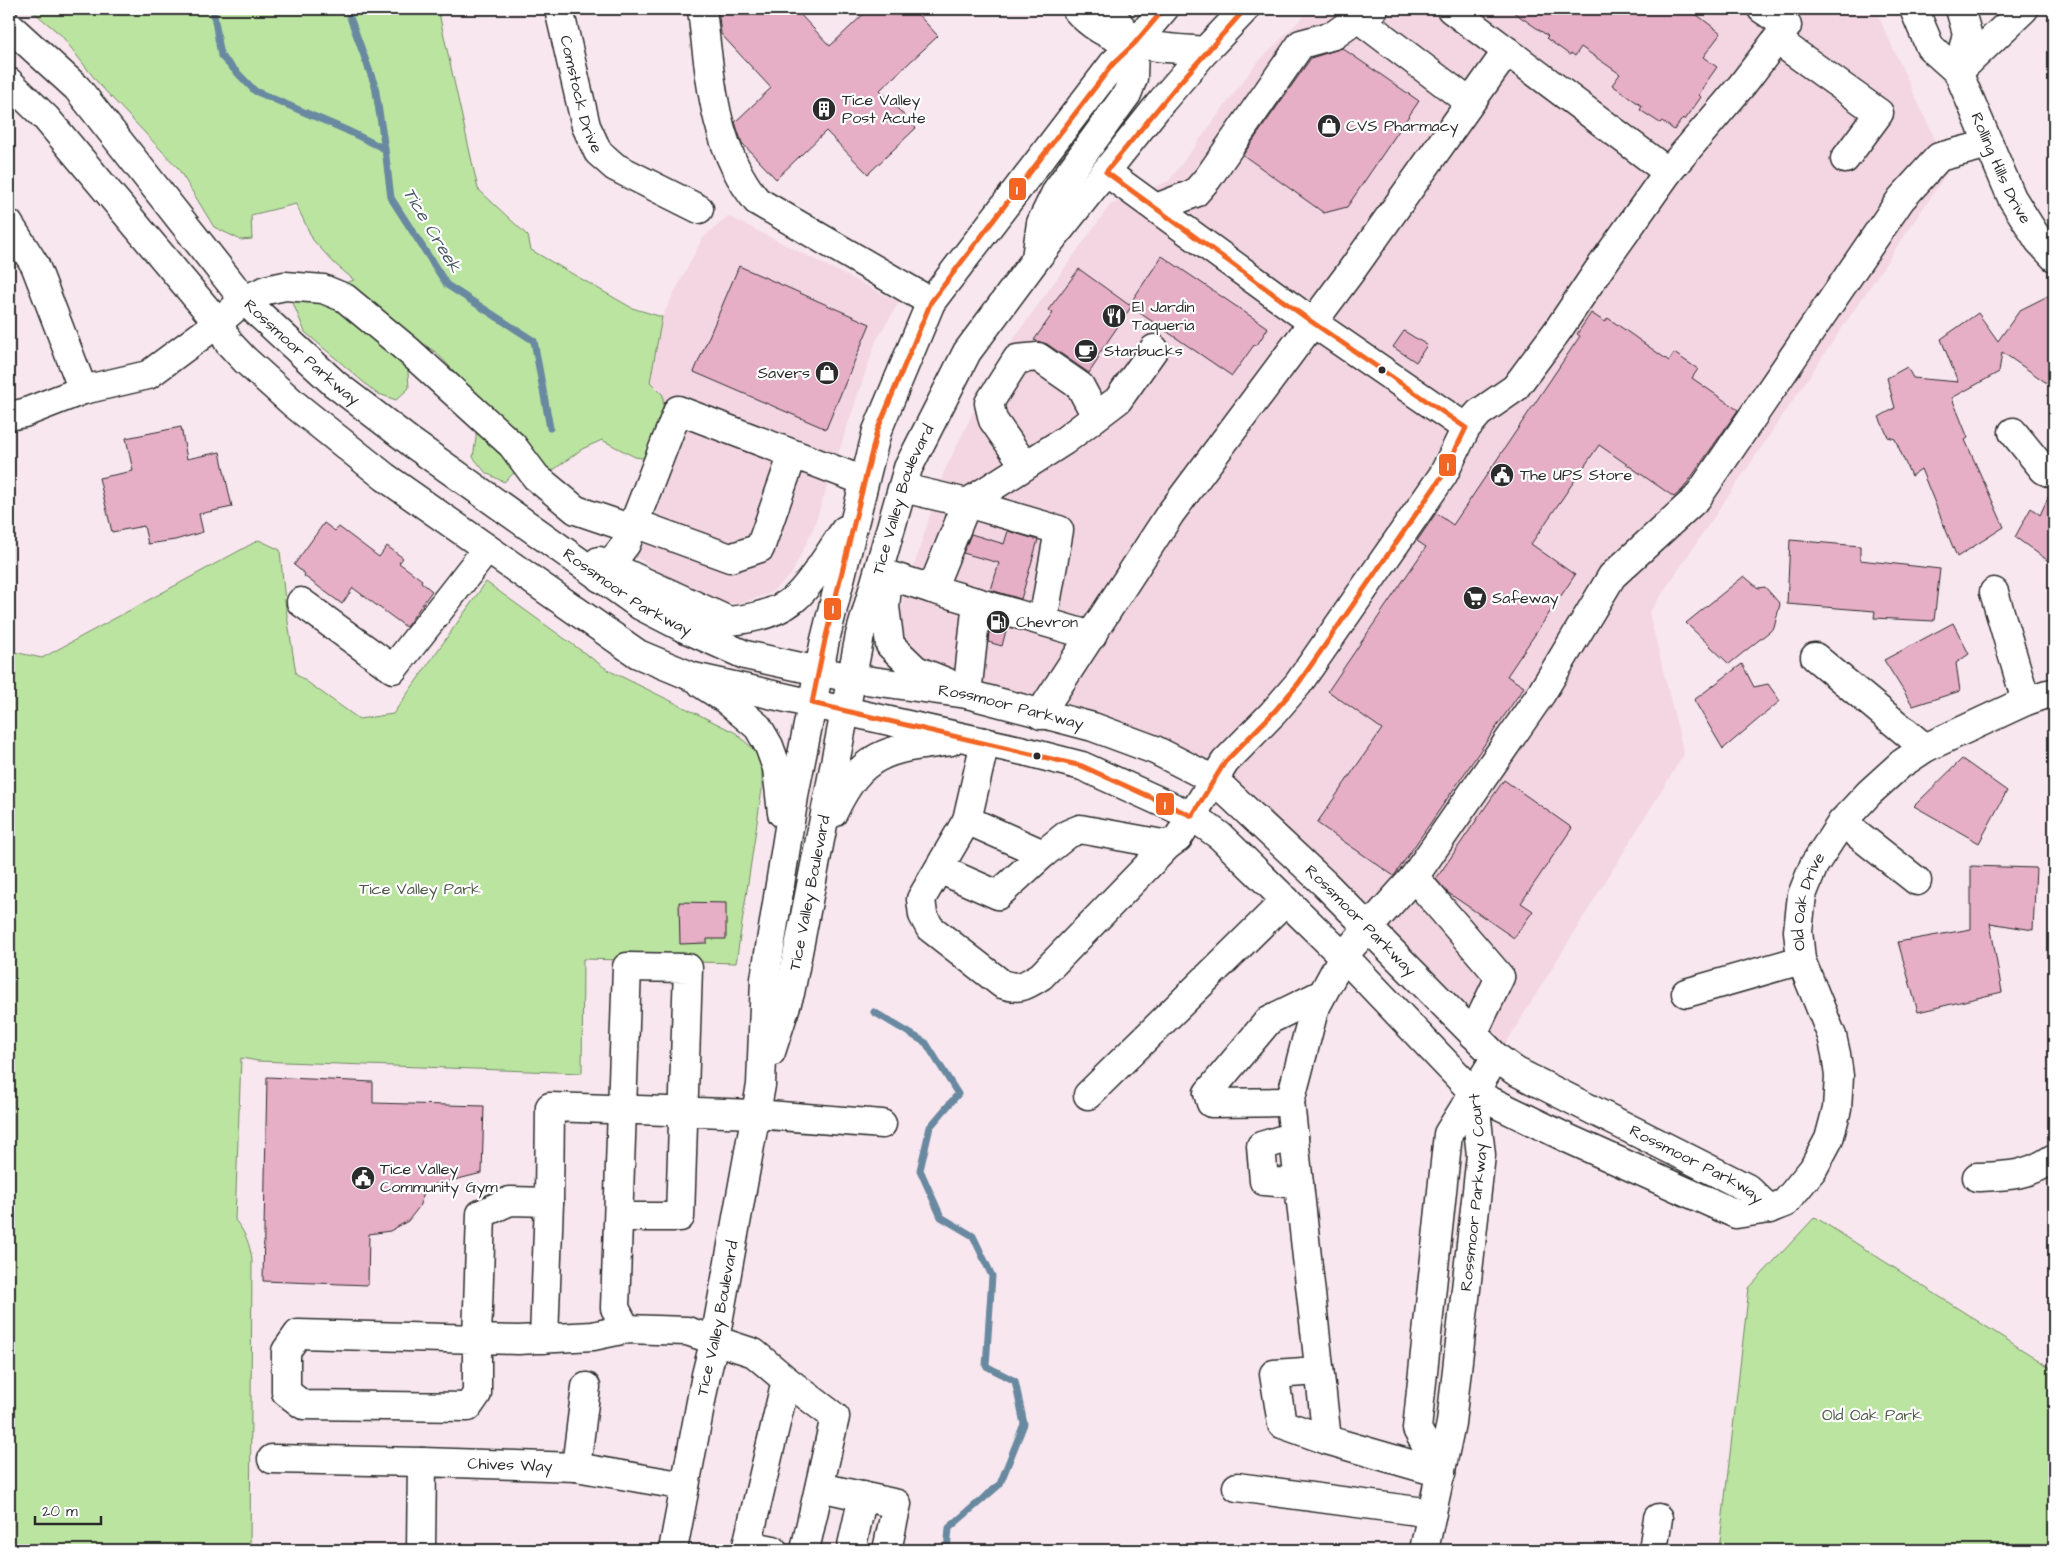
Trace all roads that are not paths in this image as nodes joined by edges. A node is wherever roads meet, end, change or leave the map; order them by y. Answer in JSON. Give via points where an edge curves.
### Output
{"nodes":[{"id":1,"x":559,"y":9,"type":"edge"},
{"id":2,"x":702,"y":9,"type":"edge"},
{"id":3,"x":1076,"y":9,"type":"edge"},
{"id":4,"x":1108,"y":9,"type":"edge"},
{"id":5,"x":1164,"y":9,"type":"edge"},
{"id":6,"x":1245,"y":9,"type":"edge"},
{"id":7,"x":1354,"y":9,"type":"edge"},
{"id":8,"x":1374,"y":9,"type":"edge"},
{"id":9,"x":1451,"y":9,"type":"edge"},
{"id":10,"x":1762,"y":9,"type":"edge"},
{"id":11,"x":1914,"y":9,"type":"edge"},
{"id":12,"x":1960,"y":9,"type":"edge"},
{"id":13,"x":2024,"y":9,"type":"edge"},
{"id":14,"x":11,"y":32,"type":"edge"},
{"id":15,"x":1777,"y":40,"type":"junction"},
{"id":16,"x":1134,"y":44,"type":"junction"},
{"id":17,"x":1205,"y":51,"type":"junction"},
{"id":18,"x":1507,"y":51,"type":"junction"},
{"id":19,"x":1958,"y":72,"type":"junction"},
{"id":20,"x":9,"y":82,"type":"edge"},
{"id":21,"x":1469,"y":102,"type":"junction"},
{"id":22,"x":1989,"y":144,"type":"junction"},
{"id":23,"x":1845,"y":160,"type":"dead end"},
{"id":24,"x":1106,"y":172,"type":"junction"},
{"id":25,"x":1668,"y":172,"type":"junction"},
{"id":26,"x":1156,"y":208,"type":"junction"},
{"id":27,"x":699,"y":209,"type":"dead end"},
{"id":28,"x":9,"y":224,"type":"edge"},
{"id":29,"x":2054,"y":257,"type":"edge"},
{"id":30,"x":1036,"y":259,"type":"junction"},
{"id":31,"x":244,"y":300,"type":"junction"},
{"id":32,"x":931,"y":302,"type":"junction"},
{"id":33,"x":1312,"y":322,"type":"junction"},
{"id":34,"x":218,"y":323,"type":"junction"},
{"id":35,"x":1154,"y":349,"type":"dead end"},
{"id":36,"x":83,"y":390,"type":"junction"},
{"id":37,"x":9,"y":416,"type":"edge"},
{"id":38,"x":1096,"y":416,"type":"junction"},
{"id":39,"x":1466,"y":428,"type":"junction"},
{"id":40,"x":2013,"y":432,"type":"dead end"},
{"id":41,"x":793,"y":454,"type":"junction"},
{"id":42,"x":1025,"y":466,"type":"junction"},
{"id":43,"x":2054,"y":474,"type":"edge"},
{"id":44,"x":864,"y":480,"type":"junction"},
{"id":45,"x":903,"y":488,"type":"junction"},
{"id":46,"x":967,"y":503,"type":"junction"},
{"id":47,"x":855,"y":517,"type":"junction"},
{"id":48,"x":633,"y":526,"type":"junction"},
{"id":49,"x":891,"y":529,"type":"junction"},
{"id":50,"x":487,"y":548,"type":"junction"},
{"id":51,"x":605,"y":572,"type":"junction"},
{"id":52,"x":888,"y":575,"type":"junction"},
{"id":53,"x":932,"y":589,"type":"junction"},
{"id":54,"x":1994,"y":592,"type":"dead end"},
{"id":55,"x":301,"y":602,"type":"dead end"},
{"id":56,"x":978,"y":602,"type":"junction"},
{"id":57,"x":1043,"y":621,"type":"junction"},
{"id":58,"x":1092,"y":636,"type":"junction"},
{"id":59,"x":1815,"y":657,"type":"dead end"},
{"id":60,"x":818,"y":672,"type":"junction"},
{"id":61,"x":692,"y":677,"type":"junction"},
{"id":62,"x":851,"y":678,"type":"junction"},
{"id":63,"x":967,"y":694,"type":"junction"},
{"id":64,"x":2054,"y":694,"type":"edge"},
{"id":65,"x":2026,"y":701,"type":"junction"},
{"id":66,"x":812,"y":703,"type":"junction"},
{"id":67,"x":845,"y":711,"type":"junction"},
{"id":68,"x":1041,"y":715,"type":"junction"},
{"id":69,"x":977,"y":740,"type":"junction"},
{"id":70,"x":1926,"y":748,"type":"junction"},
{"id":71,"x":1214,"y":780,"type":"junction"},
{"id":72,"x":1192,"y":816,"type":"junction"},
{"id":73,"x":968,"y":820,"type":"junction"},
{"id":74,"x":1842,"y":822,"type":"junction"},
{"id":75,"x":786,"y":842,"type":"junction"},
{"id":76,"x":1168,"y":845,"type":"junction"},
{"id":77,"x":816,"y":854,"type":"junction"},
{"id":78,"x":1043,"y":854,"type":"junction"},
{"id":79,"x":939,"y":869,"type":"junction"},
{"id":80,"x":1414,"y":877,"type":"junction"},
{"id":81,"x":1917,"y":881,"type":"dead end"},
{"id":82,"x":1286,"y":900,"type":"junction"},
{"id":83,"x":1368,"y":926,"type":"junction"},
{"id":84,"x":1343,"y":956,"type":"junction"},
{"id":85,"x":1801,"y":960,"type":"junction"},
{"id":86,"x":1686,"y":993,"type":"dead end"},
{"id":87,"x":1322,"y":994,"type":"junction"},
{"id":88,"x":1473,"y":1034,"type":"junction"},
{"id":89,"x":1496,"y":1057,"type":"junction"},
{"id":90,"x":760,"y":1085,"type":"junction"},
{"id":91,"x":1474,"y":1093,"type":"junction"},
{"id":92,"x":1088,"y":1095,"type":"dead end"},
{"id":93,"x":1290,"y":1102,"type":"junction"},
{"id":94,"x":623,"y":1110,"type":"junction"},
{"id":95,"x":682,"y":1112,"type":"junction"},
{"id":96,"x":755,"y":1114,"type":"junction"},
{"id":97,"x":882,"y":1124,"type":"dead end"},
{"id":98,"x":2054,"y":1158,"type":"edge"},
{"id":99,"x":1977,"y":1177,"type":"dead end"},
{"id":100,"x":550,"y":1202,"type":"junction"},
{"id":101,"x":1769,"y":1209,"type":"junction"},
{"id":102,"x":619,"y":1217,"type":"junction"},
{"id":103,"x":626,"y":1329,"type":"junction"},
{"id":104,"x":477,"y":1339,"type":"junction"},
{"id":105,"x":544,"y":1339,"type":"junction"},
{"id":106,"x":715,"y":1339,"type":"junction"},
{"id":107,"x":1319,"y":1371,"type":"junction"},
{"id":108,"x":786,"y":1380,"type":"junction"},
{"id":109,"x":586,"y":1387,"type":"dead end"},
{"id":110,"x":1327,"y":1440,"type":"junction"},
{"id":111,"x":272,"y":1459,"type":"dead end"},
{"id":112,"x":422,"y":1462,"type":"junction"},
{"id":113,"x":576,"y":1468,"type":"junction"},
{"id":114,"x":1440,"y":1473,"type":"junction"},
{"id":115,"x":685,"y":1486,"type":"junction"},
{"id":116,"x":820,"y":1486,"type":"junction"},
{"id":117,"x":1237,"y":1487,"type":"dead end"},
{"id":118,"x":863,"y":1496,"type":"junction"},
{"id":119,"x":1432,"y":1513,"type":"junction"},
{"id":120,"x":1658,"y":1518,"type":"dead end"},
{"id":121,"x":756,"y":1549,"type":"edge"},
{"id":122,"x":421,"y":1550,"type":"edge"},
{"id":123,"x":673,"y":1550,"type":"edge"},
{"id":124,"x":805,"y":1550,"type":"edge"},
{"id":125,"x":851,"y":1550,"type":"edge"},
{"id":126,"x":887,"y":1550,"type":"edge"},
{"id":127,"x":1424,"y":1550,"type":"edge"},
{"id":128,"x":1653,"y":1550,"type":"edge"}],
"edges":[{"from":1,"to":27,"type":"street","name":"Comstock Drive","via":[[586,126],[598,152],[615,167]]},
{"from":2,"to":32,"type":"street","via":[[717,112],[728,154],[748,190],[757,201]]},
{"from":3,"to":16,"type":"street","via":[[1096,28]]},
{"from":4,"to":16,"type":"street"},
{"from":5,"to":16,"type":"street","name":"Tice Valley Boulevard"},
{"from":6,"to":17,"type":"street","name":"Tice Valley Boulevard"},
{"from":7,"to":26,"type":"street","via":[[1348,25],[1334,35],[1301,44],[1195,193]]},
{"from":8,"to":21,"type":"street","via":[[1363,22]]},
{"from":9,"to":18,"type":"street"},
{"from":10,"to":15,"type":"street","via":[[1787,26]]},
{"from":11,"to":19,"type":"street","name":"Rolling Hills Drive","via":[[1930,47]]},
{"from":12,"to":19,"type":"street","via":[[1967,33]]},
{"from":13,"to":19,"type":"street"},
{"from":14,"to":31,"type":"street","name":"Rossmoor Parkway","via":[[77,88]]},
{"from":15,"to":23,"type":"street","via":[[1878,113]]},
{"from":15,"to":25,"type":"street"},
{"from":16,"to":17,"type":"street"},
{"from":16,"to":30,"type":"street","via":[[1133,78],[1127,94],[1056,190],[1041,223]]},
{"from":16,"to":32,"type":"street","name":"Tice Valley Boulevard","via":[[1113,64]]},
{"from":17,"to":24,"type":"street","name":"Tice Valley Boulevard"},
{"from":18,"to":21,"type":"street"},
{"from":18,"to":25,"type":"street"},
{"from":19,"to":22,"type":"street","name":"Rolling Hills Drive"},
{"from":20,"to":34,"type":"street","name":"Rossmoor Parkway","via":[[46,118]]},
{"from":21,"to":33,"type":"street"},
{"from":22,"to":29,"type":"street","name":"Rolling Hills Drive","via":[[2012,198],[2039,241]]},
{"from":22,"to":80,"type":"street","via":[[1939,156],[1901,199],[1697,498],[1612,576],[1542,694]]},
{"from":24,"to":26,"type":"street"},
{"from":24,"to":30,"type":"street","name":"Tice Valley Boulevard"},
{"from":25,"to":39,"type":"street","via":[[1515,388],[1479,414]]},
{"from":26,"to":33,"type":"street"},
{"from":28,"to":36,"type":"street","via":[[35,265]]},
{"from":30,"to":45,"type":"street","name":"Tice Valley Boulevard","via":[[968,352],[908,468]]},
{"from":31,"to":34,"type":"street"},
{"from":31,"to":48,"type":"street","via":[[285,286],[322,289],[346,298],[493,427],[512,445],[536,477],[562,499],[576,510]]},
{"from":31,"to":51,"type":"street","name":"Rossmoor Parkway","via":[[336,384],[412,443],[524,523]]},
{"from":32,"to":44,"type":"street","name":"Tice Valley Boulevard","via":[[876,431]]},
{"from":33,"to":39,"type":"street"},
{"from":33,"to":58,"type":"street","via":[[1170,514]]},
{"from":34,"to":36,"type":"street","via":[[148,375]]},
{"from":34,"to":50,"type":"street","name":"Rossmoor Parkway","via":[[229,343],[294,404],[385,477]]},
{"from":35,"to":38,"type":"street","via":[[1118,400]]},
{"from":36,"to":37,"type":"street"},
{"from":38,"to":42,"type":"street"},
{"from":38,"to":42,"type":"street","via":[[1080,386],[1038,357],[1017,359],[989,403],[993,420]]},
{"from":39,"to":71,"type":"street","via":[[1443,475],[1298,684],[1225,762]]},
{"from":40,"to":43,"type":"street","via":[[2044,470]]},
{"from":41,"to":44,"type":"street"},
{"from":41,"to":48,"type":"street","via":[[760,548],[730,558]]},
{"from":41,"to":48,"type":"street","via":[[678,410]]},
{"from":42,"to":46,"type":"street"},
{"from":44,"to":47,"type":"street","name":"Tice Valley Boulevard"},
{"from":45,"to":46,"type":"street"},
{"from":45,"to":49,"type":"street","name":"Tice Valley Boulevard"},
{"from":46,"to":53,"type":"street"},
{"from":46,"to":57,"type":"street","via":[[1059,530]]},
{"from":47,"to":51,"type":"street","via":[[795,599],[776,610],[746,619],[729,622]]},
{"from":47,"to":60,"type":"street","name":"Tice Valley Boulevard"},
{"from":48,"to":51,"type":"street","via":[[626,544]]},
{"from":49,"to":52,"type":"street"},
{"from":49,"to":62,"type":"street","name":"Tice Valley Boulevard"},
{"from":50,"to":55,"type":"street","via":[[393,669]]},
{"from":50,"to":61,"type":"street","name":"Rossmoor Parkway","via":[[638,654]]},
{"from":51,"to":60,"type":"street","name":"Rossmoor Parkway","via":[[641,606],[682,627],[745,655]]},
{"from":52,"to":53,"type":"street"},
{"from":52,"to":63,"type":"street","via":[[885,607],[890,646],[916,670]]},
{"from":53,"to":56,"type":"street"},
{"from":54,"to":65,"type":"street"},
{"from":56,"to":57,"type":"street"},
{"from":56,"to":63,"type":"street"},
{"from":57,"to":58,"type":"street"},
{"from":58,"to":68,"type":"street"},
{"from":59,"to":70,"type":"street"},
{"from":60,"to":62,"type":"street","name":"Rossmoor Parkway"},
{"from":60,"to":66,"type":"street","name":"Tice Valley Boulevard"},
{"from":61,"to":66,"type":"street","name":"Rossmoor Parkway"},
{"from":61,"to":75,"type":"street","via":[[758,727],[769,746],[777,768]]},
{"from":62,"to":63,"type":"street","name":"Rossmoor Parkway"},
{"from":62,"to":67,"type":"street","name":"Tice Valley Boulevard"},
{"from":63,"to":68,"type":"street","name":"Rossmoor Parkway"},
{"from":64,"to":65,"type":"street","name":"Old Oak Drive"},
{"from":65,"to":70,"type":"street","name":"Old Oak Drive"},
{"from":66,"to":67,"type":"street","name":"Rossmoor Parkway"},
{"from":66,"to":75,"type":"street","name":"Tice Valley Boulevard"},
{"from":67,"to":69,"type":"street","name":"Rossmoor Parkway"},
{"from":67,"to":77,"type":"street","name":"Tice Valley Boulevard"},
{"from":68,"to":71,"type":"street","name":"Rossmoor Parkway","via":[[1093,727],[1155,750]]},
{"from":69,"to":72,"type":"street","name":"Rossmoor Parkway","via":[[1082,766]]},
{"from":69,"to":73,"type":"street"},
{"from":69,"to":77,"type":"street","via":[[900,748],[877,756],[852,778]]},
{"from":70,"to":74,"type":"street","name":"Old Oak Drive","via":[[1901,764],[1868,793]]},
{"from":71,"to":72,"type":"street"},
{"from":71,"to":83,"type":"street","name":"Rossmoor Parkway"},
{"from":72,"to":76,"type":"street","via":[[1178,838]]},
{"from":72,"to":82,"type":"street","name":"Rossmoor Parkway","via":[[1220,836]]},
{"from":73,"to":78,"type":"street"},
{"from":73,"to":79,"type":"street"},
{"from":74,"to":81,"type":"street"},
{"from":74,"to":85,"type":"street","name":"Old Oak Drive","via":[[1814,865],[1802,895],[1798,931]]},
{"from":75,"to":90,"type":"street","name":"Tice Valley Boulevard","via":[[765,978]]},
{"from":76,"to":78,"type":"street","via":[[1080,830],[1068,834]]},
{"from":76,"to":79,"type":"street","via":[[1041,976],[1015,988],[1002,984],[930,928],[923,915],[921,900]]},
{"from":77,"to":90,"type":"street","name":"Tice Valley Boulevard","via":[[790,994]]},
{"from":78,"to":79,"type":"street","via":[[998,895]]},
{"from":80,"to":83,"type":"street"},
{"from":80,"to":88,"type":"street","via":[[1500,976]]},
{"from":82,"to":84,"type":"street","name":"Rossmoor Parkway"},
{"from":82,"to":92,"type":"street"},
{"from":83,"to":84,"type":"street"},
{"from":83,"to":88,"type":"street","name":"Rossmoor Parkway"},
{"from":84,"to":87,"type":"street"},
{"from":84,"to":91,"type":"street","name":"Rossmoor Parkway"},
{"from":85,"to":86,"type":"street"},
{"from":85,"to":101,"type":"street","name":"Old Oak Drive","via":[[1832,1036],[1839,1076],[1838,1109],[1829,1139],[1813,1169],[1785,1203]]},
{"from":87,"to":93,"type":"street","via":[[1314,1010]]},
{"from":87,"to":93,"type":"street","via":[[1269,1020],[1208,1093],[1211,1103]]},
{"from":88,"to":89,"type":"street","name":"Rossmoor Parkway"},
{"from":89,"to":91,"type":"street"},
{"from":89,"to":101,"type":"street","name":"Rossmoor Parkway","via":[[1515,1071],[1747,1188]]},
{"from":90,"to":96,"type":"street","name":"Tice Valley Boulevard"},
{"from":91,"to":101,"type":"street","name":"Rossmoor Parkway","via":[[1736,1214]]},
{"from":91,"to":114,"type":"street","name":"Rossmoor Parkway Court","via":[[1481,1155],[1451,1423]]},
{"from":91,"to":114,"type":"street","name":"Rossmoor Parkway Court","via":[[1448,1134],[1417,1429]]},
{"from":93,"to":107,"type":"street"},
{"from":94,"to":95,"type":"street"},
{"from":94,"to":95,"type":"street","via":[[628,967],[688,968]]},
{"from":94,"to":100,"type":"street","via":[[550,1107]]},
{"from":94,"to":102,"type":"street"},
{"from":95,"to":96,"type":"street"},
{"from":95,"to":102,"type":"street","via":[[680,1217]]},
{"from":96,"to":97,"type":"street"},
{"from":96,"to":106,"type":"street","name":"Tice Valley Boulevard"},
{"from":98,"to":99,"type":"street","via":[[2041,1167],[2015,1175]]},
{"from":100,"to":104,"type":"street","via":[[510,1201],[481,1214]]},
{"from":100,"to":105,"type":"street"},
{"from":102,"to":103,"type":"street","via":[[614,1308]]},
{"from":103,"to":105,"type":"street","via":[[593,1336]]},
{"from":103,"to":106,"type":"street","via":[[687,1331]]},
{"from":104,"to":104,"type":"street","via":[[298,1334],[286,1351],[286,1392],[303,1405],[468,1407],[477,1394]]},
{"from":104,"to":105,"type":"street"},
{"from":106,"to":108,"type":"street","via":[[754,1353]]},
{"from":106,"to":115,"type":"street","name":"Tice Valley Boulevard"},
{"from":107,"to":110,"type":"street"},
{"from":107,"to":110,"type":"street","via":[[1274,1374],[1282,1424]]},
{"from":108,"to":116,"type":"street","via":[[835,1417]]},
{"from":108,"to":121,"type":"street"},
{"from":109,"to":113,"type":"street"},
{"from":110,"to":114,"type":"street"},
{"from":111,"to":112,"type":"street","name":"Chives Way"},
{"from":112,"to":113,"type":"street","name":"Chives Way"},
{"from":112,"to":122,"type":"street"},
{"from":113,"to":115,"type":"street","name":"Chives Way"},
{"from":114,"to":119,"type":"street"},
{"from":115,"to":123,"type":"street","name":"Tice Valley Boulevard"},
{"from":116,"to":118,"type":"street"},
{"from":116,"to":124,"type":"street"},
{"from":117,"to":119,"type":"street"},
{"from":118,"to":125,"type":"street"},
{"from":118,"to":126,"type":"street","via":[[897,1504]]},
{"from":119,"to":127,"type":"street"},
{"from":120,"to":128,"type":"street"}]}
